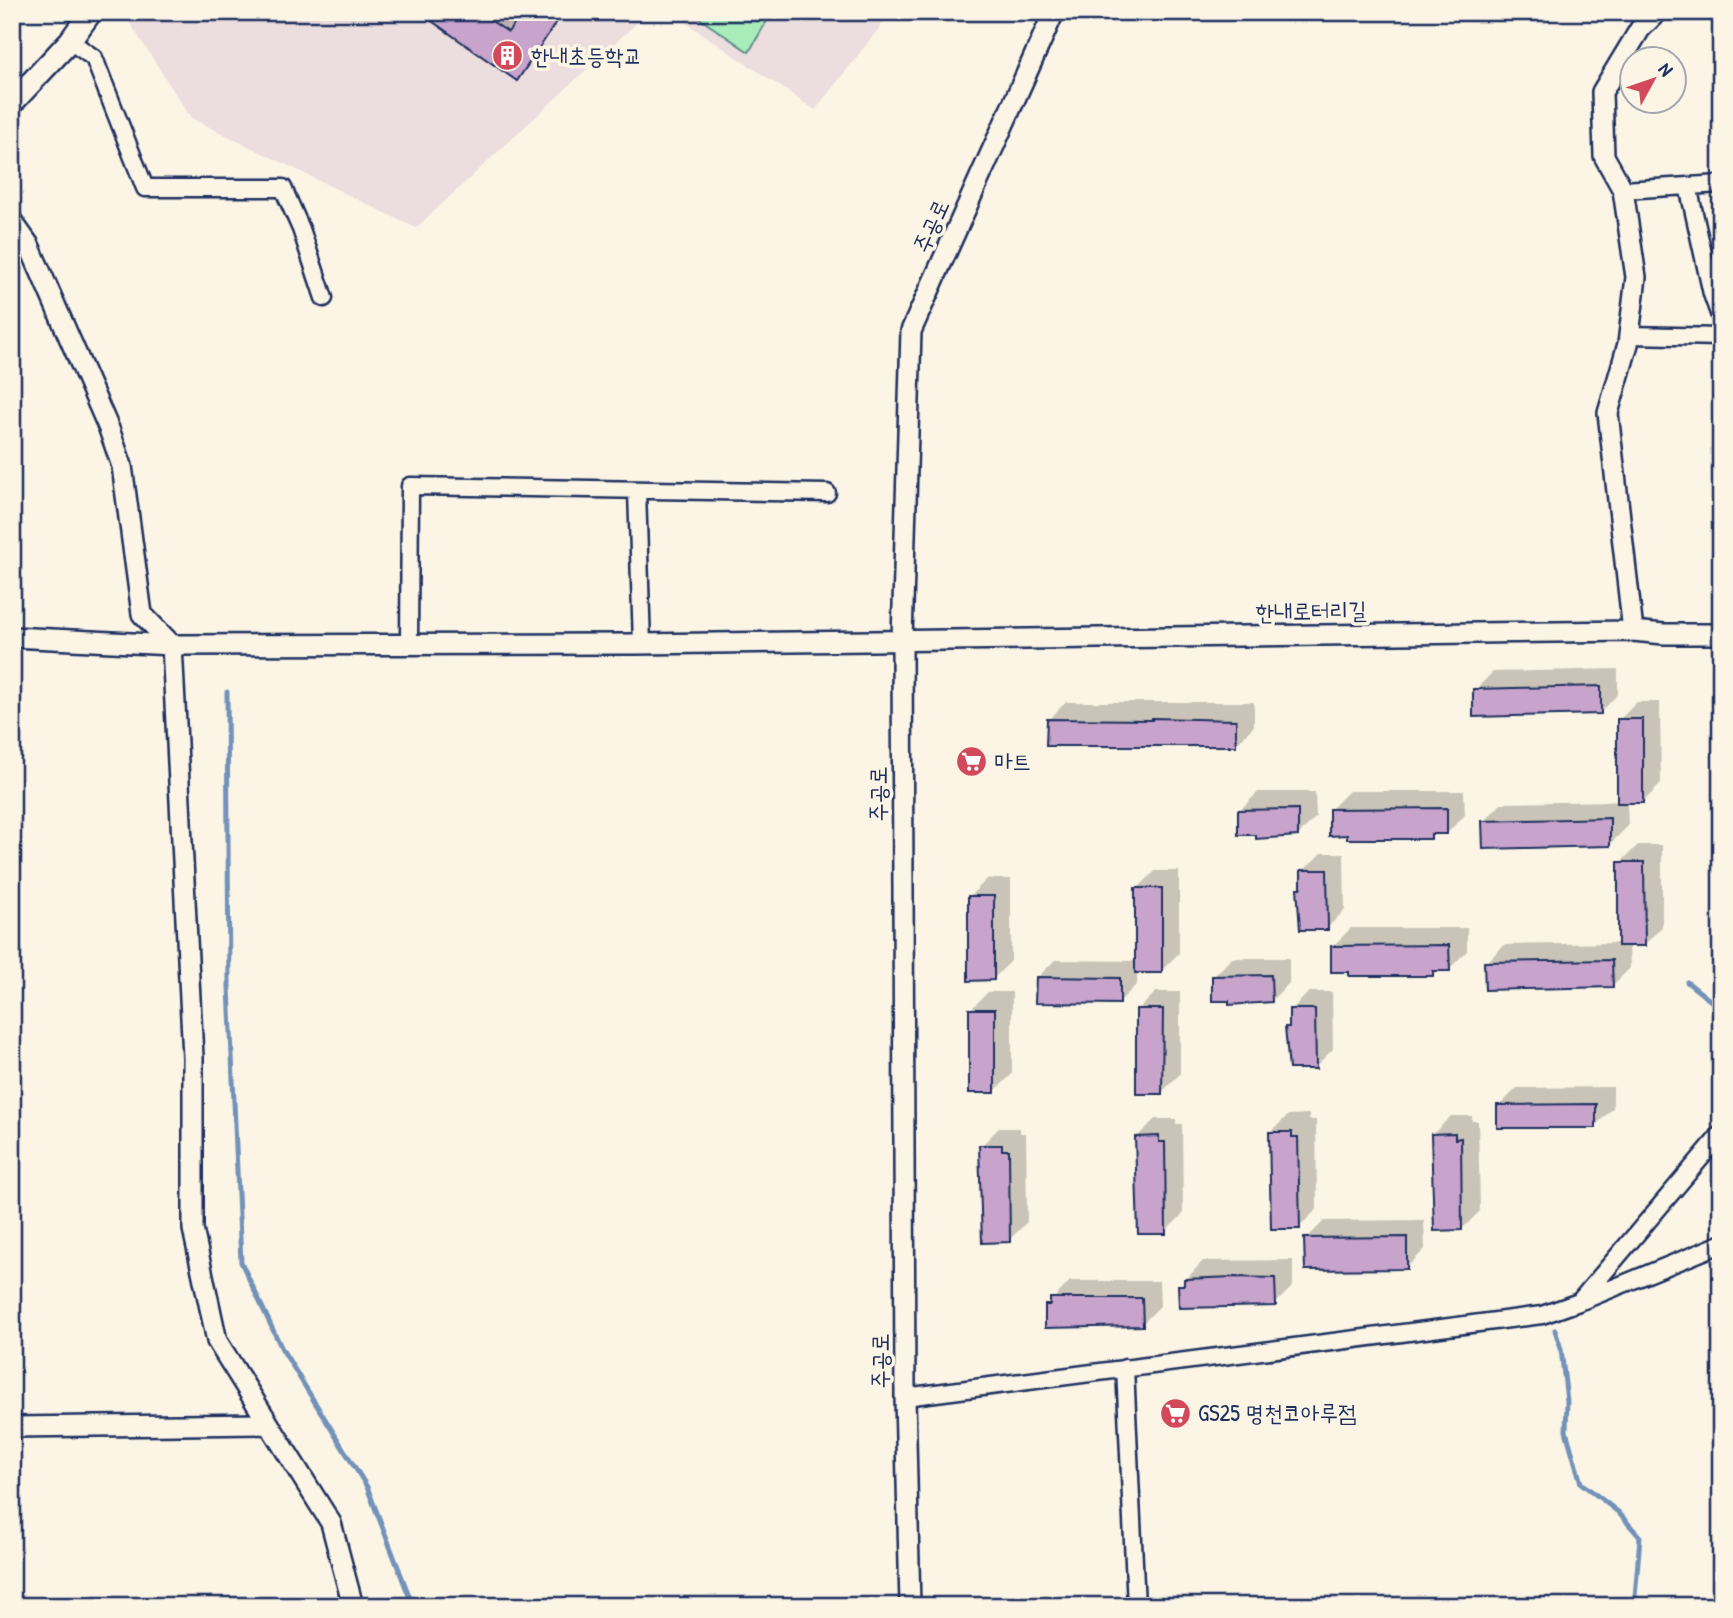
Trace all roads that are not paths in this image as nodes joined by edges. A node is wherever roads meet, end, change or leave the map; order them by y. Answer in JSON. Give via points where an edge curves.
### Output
{"nodes":[{"id":1,"x":91,"y":12,"type":"edge"},
{"id":2,"x":1054,"y":12,"type":"edge"},
{"id":3,"x":1657,"y":12,"type":"edge"},
{"id":4,"x":69,"y":41,"type":"junction"},
{"id":5,"x":12,"y":103,"type":"edge"},
{"id":6,"x":1721,"y":184,"type":"edge"},
{"id":7,"x":1688,"y":186,"type":"junction"},
{"id":8,"x":1623,"y":190,"type":"junction"},
{"id":9,"x":12,"y":221,"type":"edge"},
{"id":10,"x":324,"y":298,"type":"dead end"},
{"id":11,"x":1721,"y":319,"type":"edge"},
{"id":12,"x":1629,"y":335,"type":"junction"},
{"id":13,"x":1721,"y":337,"type":"edge"},
{"id":14,"x":637,"y":491,"type":"junction"},
{"id":15,"x":827,"y":493,"type":"dead end"},
{"id":16,"x":1633,"y":631,"type":"junction"},
{"id":17,"x":1721,"y":634,"type":"edge"},
{"id":18,"x":12,"y":637,"type":"edge"},
{"id":19,"x":902,"y":639,"type":"junction"},
{"id":20,"x":642,"y":644,"type":"junction"},
{"id":21,"x":172,"y":645,"type":"junction"},
{"id":22,"x":409,"y":645,"type":"junction"},
{"id":23,"x":1721,"y":1134,"type":"edge"},
{"id":24,"x":1721,"y":1244,"type":"edge"},
{"id":25,"x":1579,"y":1302,"type":"junction"},
{"id":26,"x":1125,"y":1368,"type":"junction"},
{"id":27,"x":905,"y":1397,"type":"junction"},
{"id":28,"x":266,"y":1424,"type":"junction"},
{"id":29,"x":12,"y":1427,"type":"edge"},
{"id":30,"x":353,"y":1606,"type":"edge"},
{"id":31,"x":910,"y":1606,"type":"edge"},
{"id":32,"x":1136,"y":1606,"type":"edge"}],
"edges":[{"from":1,"to":4,"type":"main road"},
{"from":2,"to":19,"type":"street","name":"주공로","via":[[911,331]]},
{"from":3,"to":8,"type":"street","via":[[1640,29],[1602,92],[1604,156]]},
{"from":4,"to":5,"type":"main road"},
{"from":4,"to":10,"type":"street","via":[[94,58],[145,188],[284,188]]},
{"from":6,"to":7,"type":"street"},
{"from":7,"to":8,"type":"street"},
{"from":7,"to":11,"type":"street"},
{"from":8,"to":12,"type":"street","via":[[1636,277]]},
{"from":9,"to":21,"type":"street","via":[[29,245],[109,429],[122,466],[142,614]]},
{"from":12,"to":13,"type":"street"},
{"from":12,"to":16,"type":"street","via":[[1608,413]]},
{"from":14,"to":15,"type":"street"},
{"from":14,"to":20,"type":"street"},
{"from":14,"to":22,"type":"street","via":[[410,486]]},
{"from":16,"to":17,"type":"street","name":"한내로터리길"},
{"from":16,"to":19,"type":"street","name":"한내로터리길"},
{"from":18,"to":21,"type":"street","name":"한내로터리길"},
{"from":19,"to":20,"type":"street","name":"한내로터리길"},
{"from":19,"to":27,"type":"street","name":"주공로"},
{"from":20,"to":22,"type":"street","name":"한내로터리길"},
{"from":21,"to":22,"type":"street","name":"한내로터리길"},
{"from":21,"to":28,"type":"street","via":[[193,1058],[193,1229],[217,1341]]},
{"from":23,"to":25,"type":"street"},
{"from":24,"to":25,"type":"street"},
{"from":25,"to":26,"type":"street","via":[[1542,1315]]},
{"from":26,"to":27,"type":"street"},
{"from":26,"to":32,"type":"street"},
{"from":27,"to":31,"type":"street","name":"주공로"},
{"from":28,"to":29,"type":"street"},
{"from":28,"to":30,"type":"street","via":[[331,1524]]}]}
